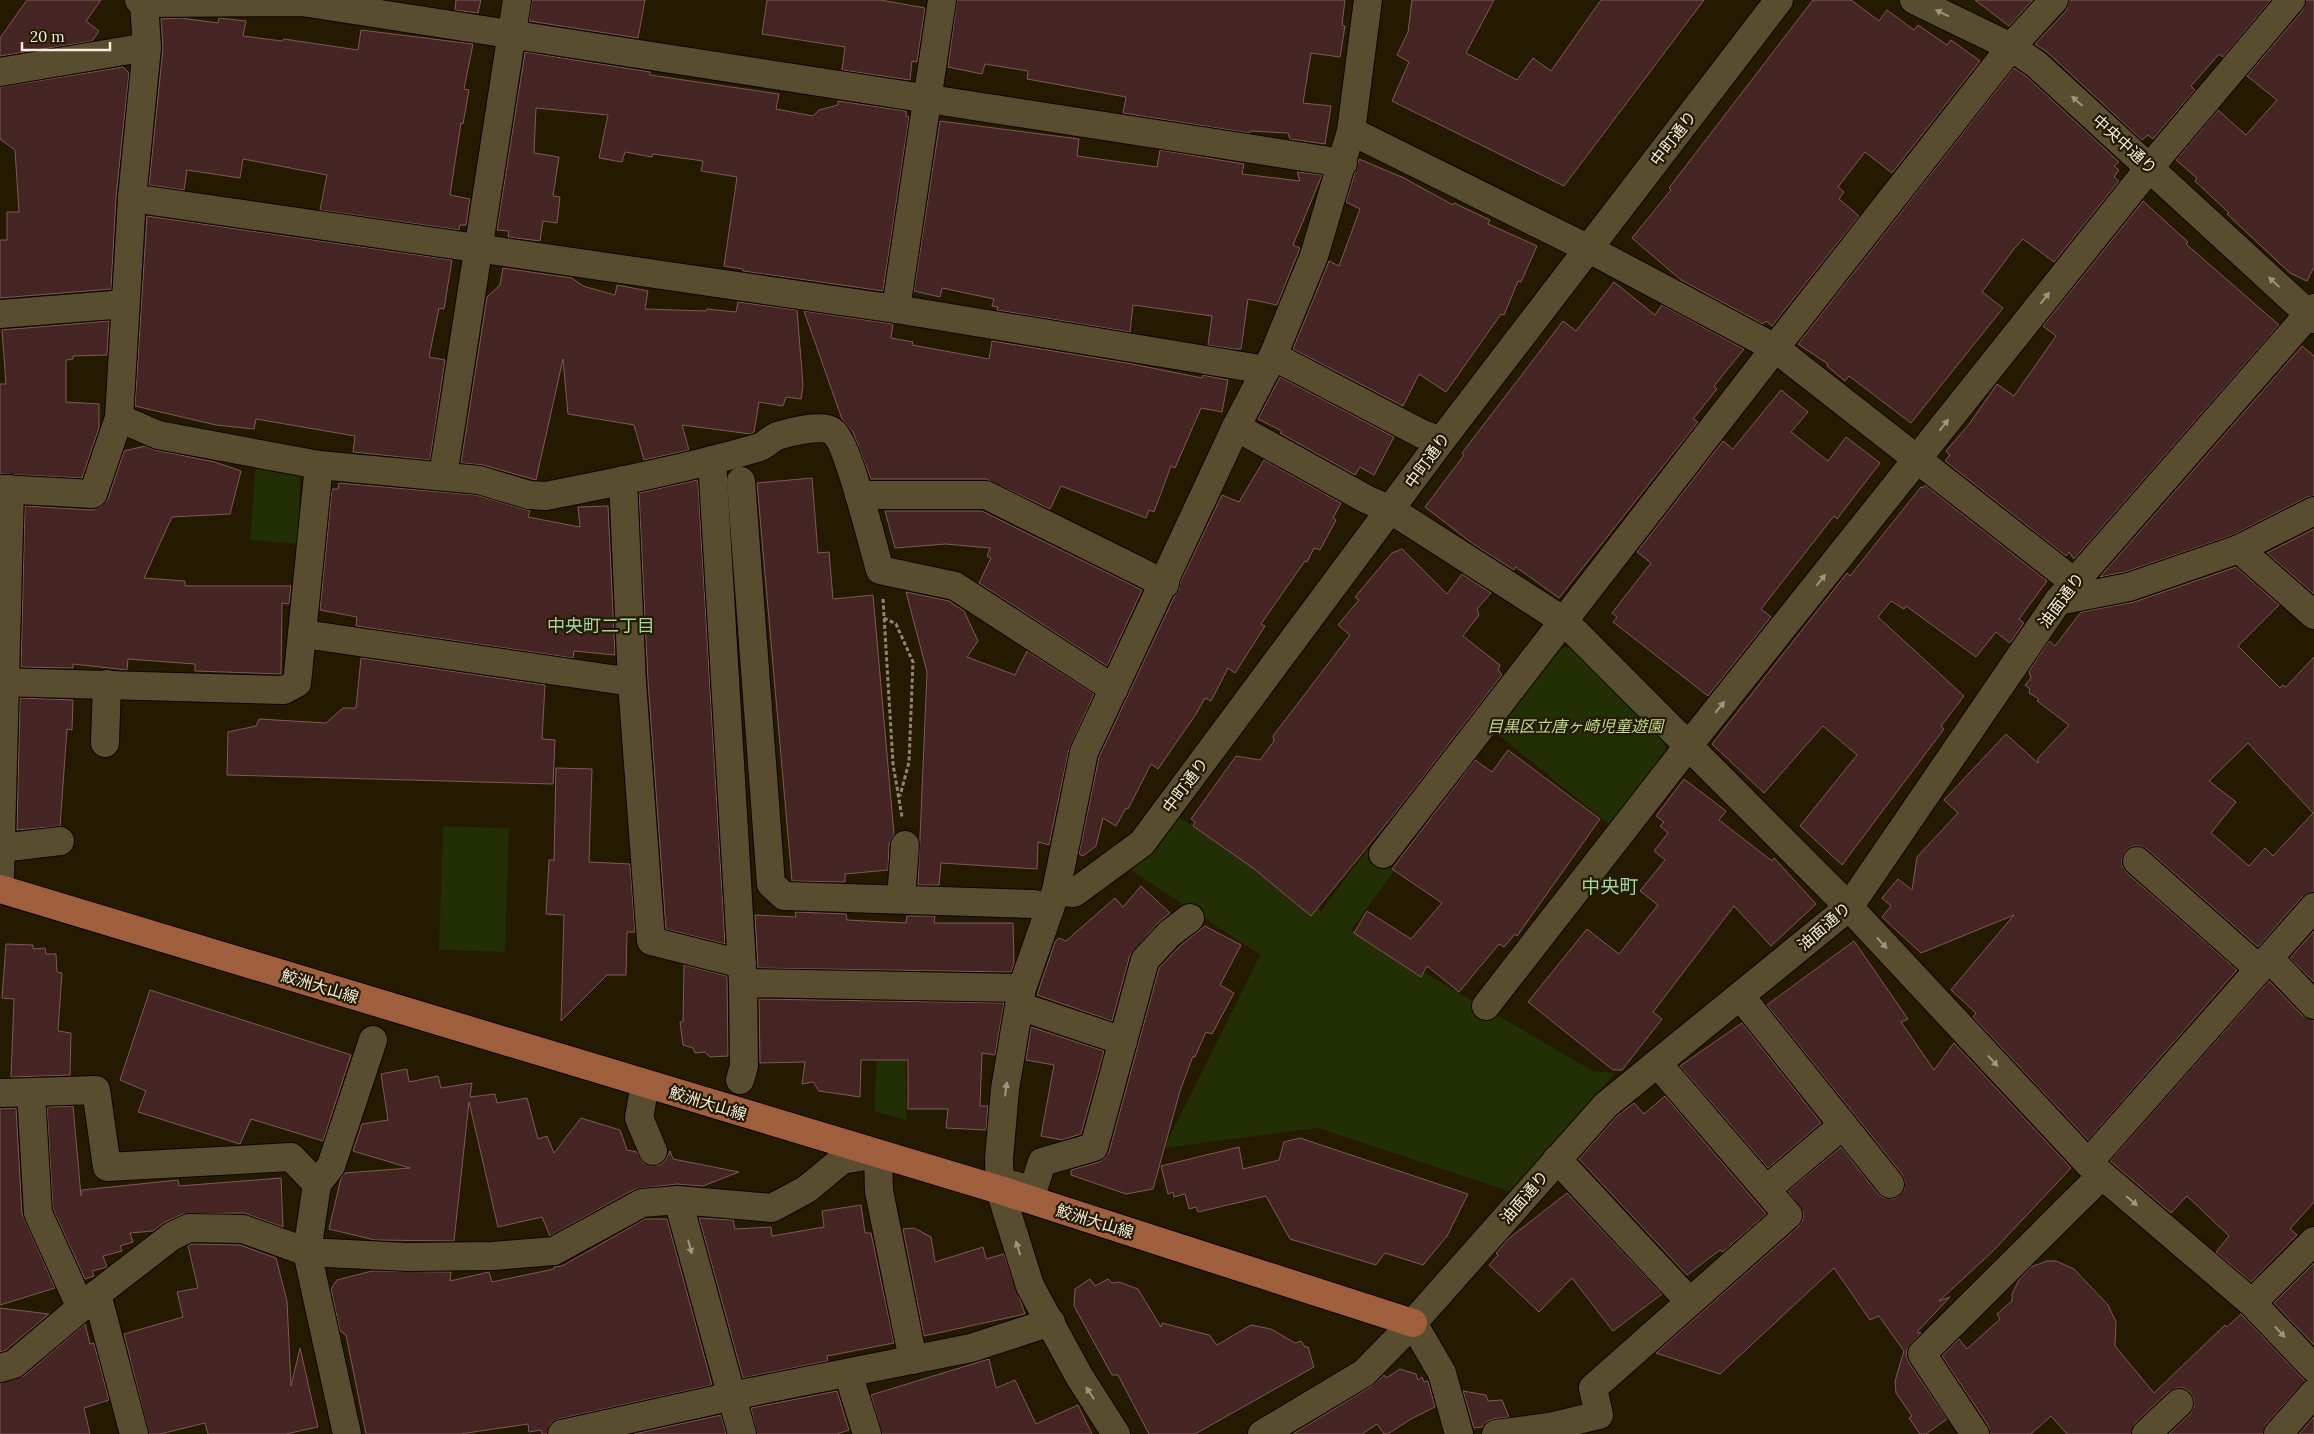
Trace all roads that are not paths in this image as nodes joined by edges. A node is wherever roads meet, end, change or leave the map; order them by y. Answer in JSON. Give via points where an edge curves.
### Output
{"nodes":[{"id":1,"x":516,"y":0,"type":"edge"},
{"id":2,"x":942,"y":0,"type":"edge"},
{"id":3,"x":1368,"y":0,"type":"edge"},
{"id":4,"x":1779,"y":0,"type":"edge"},
{"id":5,"x":1914,"y":0,"type":"edge"},
{"id":6,"x":2054,"y":0,"type":"edge"},
{"id":7,"x":2291,"y":0,"type":"edge"},
{"id":8,"x":141,"y":2,"type":"edge"},
{"id":9,"x":511,"y":36,"type":"junction"},
{"id":10,"x":147,"y":46,"type":"junction"},
{"id":11,"x":2011,"y":47,"type":"junction"},
{"id":12,"x":0,"y":72,"type":"edge"},
{"id":13,"x":926,"y":100,"type":"junction"},
{"id":14,"x":1350,"y":131,"type":"junction"},
{"id":15,"x":1343,"y":162,"type":"junction"},
{"id":16,"x":2150,"y":166,"type":"junction"},
{"id":17,"x":132,"y":198,"type":"junction"},
{"id":18,"x":478,"y":247,"type":"junction"},
{"id":19,"x":1587,"y":248,"type":"junction"},
{"id":20,"x":125,"y":304,"type":"junction"},
{"id":21,"x":896,"y":309,"type":"junction"},
{"id":22,"x":0,"y":314,"type":"edge"},
{"id":23,"x":2312,"y":314,"type":"edge"},
{"id":24,"x":1775,"y":348,"type":"junction"},
{"id":25,"x":1269,"y":363,"type":"junction"},
{"id":26,"x":119,"y":418,"type":"junction"},
{"id":27,"x":1236,"y":427,"type":"junction"},
{"id":28,"x":1441,"y":441,"type":"junction"},
{"id":29,"x":1918,"y":458,"type":"junction"},
{"id":30,"x":712,"y":460,"type":"junction"},
{"id":31,"x":319,"y":465,"type":"junction"},
{"id":32,"x":443,"y":476,"type":"junction"},
{"id":33,"x":623,"y":480,"type":"junction"},
{"id":34,"x":741,"y":481,"type":"dead end"},
{"id":35,"x":5,"y":489,"type":"edge"},
{"id":36,"x":859,"y":495,"type":"junction"},
{"id":37,"x":1391,"y":510,"type":"junction"},
{"id":38,"x":2314,"y":510,"type":"edge"},
{"id":39,"x":2239,"y":549,"type":"junction"},
{"id":40,"x":1164,"y":584,"type":"junction"},
{"id":41,"x":2066,"y":592,"type":"junction"},
{"id":42,"x":2314,"y":615,"type":"edge"},
{"id":43,"x":1564,"y":621,"type":"junction"},
{"id":44,"x":304,"y":634,"type":"junction"},
{"id":45,"x":3,"y":682,"type":"edge"},
{"id":46,"x":632,"y":682,"type":"junction"},
{"id":47,"x":107,"y":684,"type":"junction"},
{"id":48,"x":1114,"y":689,"type":"junction"},
{"id":49,"x":105,"y":743,"type":"dead end"},
{"id":50,"x":1689,"y":745,"type":"junction"},
{"id":51,"x":60,"y":841,"type":"dead end"},
{"id":52,"x":905,"y":845,"type":"road end"},
{"id":53,"x":1,"y":848,"type":"edge"},
{"id":54,"x":1383,"y":854,"type":"dead end"},
{"id":55,"x":2137,"y":861,"type":"dead end"},
{"id":56,"x":0,"y":875,"type":"edge"},
{"id":57,"x":0,"y":889,"type":"edge"},
{"id":58,"x":901,"y":899,"type":"junction"},
{"id":59,"x":1053,"y":900,"type":"junction"},
{"id":60,"x":1849,"y":907,"type":"junction"},
{"id":61,"x":2314,"y":907,"type":"edge"},
{"id":62,"x":1190,"y":918,"type":"dead end"},
{"id":63,"x":2264,"y":964,"type":"junction"},
{"id":64,"x":743,"y":973,"type":"junction"},
{"id":65,"x":1020,"y":997,"type":"junction"},
{"id":66,"x":1741,"y":997,"type":"junction"},
{"id":67,"x":2314,"y":1005,"type":"edge"},
{"id":68,"x":1486,"y":1006,"type":"dead end"},
{"id":69,"x":373,"y":1040,"type":"dead end"},
{"id":70,"x":1123,"y":1041,"type":"junction"},
{"id":71,"x":1658,"y":1064,"type":"junction"},
{"id":72,"x":740,"y":1080,"type":"dead end"},
{"id":73,"x":645,"y":1084,"type":"junction"},
{"id":74,"x":0,"y":1093,"type":"edge"},
{"id":75,"x":31,"y":1093,"type":"junction"},
{"id":76,"x":1843,"y":1125,"type":"junction"},
{"id":77,"x":653,"y":1151,"type":"dead end"},
{"id":78,"x":878,"y":1154,"type":"junction"},
{"id":79,"x":1557,"y":1159,"type":"junction"},
{"id":80,"x":2095,"y":1169,"type":"junction"},
{"id":81,"x":317,"y":1184,"type":"junction"},
{"id":82,"x":1890,"y":1184,"type":"dead end"},
{"id":83,"x":1000,"y":1186,"type":"junction"},
{"id":84,"x":1766,"y":1189,"type":"junction"},
{"id":85,"x":678,"y":1200,"type":"junction"},
{"id":86,"x":2314,"y":1241,"type":"edge"},
{"id":87,"x":307,"y":1252,"type":"junction"},
{"id":88,"x":89,"y":1301,"type":"junction"},
{"id":89,"x":1690,"y":1302,"type":"junction"},
{"id":90,"x":2252,"y":1303,"type":"junction"},
{"id":91,"x":1051,"y":1322,"type":"junction"},
{"id":92,"x":1413,"y":1323,"type":"junction"},
{"id":93,"x":912,"y":1360,"type":"junction"},
{"id":94,"x":0,"y":1368,"type":"edge"},
{"id":95,"x":2314,"y":1368,"type":"edge"},
{"id":96,"x":848,"y":1373,"type":"junction"},
{"id":97,"x":2314,"y":1393,"type":"edge"},
{"id":98,"x":732,"y":1396,"type":"junction"},
{"id":99,"x":2179,"y":1403,"type":"dead end"},
{"id":100,"x":134,"y":1434,"type":"edge"},
{"id":101,"x":347,"y":1434,"type":"edge"},
{"id":102,"x":562,"y":1434,"type":"edge"},
{"id":103,"x":742,"y":1434,"type":"edge"},
{"id":104,"x":867,"y":1434,"type":"edge"},
{"id":105,"x":1116,"y":1434,"type":"edge"},
{"id":106,"x":1262,"y":1434,"type":"edge"},
{"id":107,"x":1459,"y":1434,"type":"edge"},
{"id":108,"x":1496,"y":1434,"type":"edge"},
{"id":109,"x":1975,"y":1434,"type":"edge"},
{"id":110,"x":2146,"y":1434,"type":"edge"},
{"id":111,"x":2278,"y":1434,"type":"edge"}],
"edges":[{"from":1,"to":9,"type":"street"},
{"from":2,"to":13,"type":"street"},
{"from":3,"to":14,"type":"street"},
{"from":4,"to":19,"type":"street","name":"中町通り"},
{"from":11,"to":5,"type":"street","name":"中央中通り","one_way":true},
{"from":6,"to":11,"type":"street"},
{"from":7,"to":16,"type":"street"},
{"from":8,"to":9,"type":"street","via":[[302,2]]},
{"from":8,"to":10,"type":"street"},
{"from":9,"to":13,"type":"street"},
{"from":9,"to":18,"type":"street"},
{"from":10,"to":12,"type":"street"},
{"from":10,"to":17,"type":"street"},
{"from":16,"to":11,"type":"street","name":"中央中通り","one_way":true,"via":[[2036,64]]},
{"from":11,"to":24,"type":"street"},
{"from":13,"to":15,"type":"street"},
{"from":13,"to":21,"type":"street"},
{"from":14,"to":15,"type":"street"},
{"from":14,"to":19,"type":"street"},
{"from":15,"to":25,"type":"street","via":[[1314,256]]},
{"from":23,"to":16,"type":"street","name":"中央中通り","one_way":true},
{"from":29,"to":16,"type":"street","one_way":true},
{"from":17,"to":18,"type":"street"},
{"from":17,"to":20,"type":"street"},
{"from":18,"to":21,"type":"street"},
{"from":18,"to":32,"type":"street"},
{"from":19,"to":24,"type":"street"},
{"from":19,"to":28,"type":"street","name":"中町通り"},
{"from":20,"to":22,"type":"street"},
{"from":20,"to":26,"type":"street"},
{"from":21,"to":25,"type":"street"},
{"from":23,"to":41,"type":"street","name":"油面通り"},
{"from":24,"to":29,"type":"street"},
{"from":24,"to":43,"type":"street"},
{"from":25,"to":27,"type":"street"},
{"from":25,"to":28,"type":"street"},
{"from":26,"to":31,"type":"street","via":[[158,435]]},
{"from":26,"to":35,"type":"street","via":[[93,494]]},
{"from":27,"to":37,"type":"street"},
{"from":27,"to":40,"type":"street"},
{"from":28,"to":37,"type":"street","name":"中町通り"},
{"from":29,"to":41,"type":"street"},
{"from":50,"to":29,"type":"street","one_way":true},
{"from":30,"to":33,"type":"street"},
{"from":30,"to":36,"type":"street","via":[[760,447],[777,436],[819,427],[832,431],[840,440]]},
{"from":30,"to":64,"type":"street"},
{"from":31,"to":32,"type":"street"},
{"from":31,"to":44,"type":"street"},
{"from":32,"to":33,"type":"street","via":[[479,480],[529,495],[546,496]]},
{"from":33,"to":46,"type":"street"},
{"from":34,"to":58,"type":"street","name":"中町通り","via":[[771,884],[784,896]]},
{"from":35,"to":45,"type":"street"},
{"from":36,"to":40,"type":"street","via":[[986,495]]},
{"from":36,"to":48,"type":"street","via":[[880,570],[955,586]]},
{"from":37,"to":43,"type":"street"},
{"from":37,"to":59,"type":"street","name":"中町通り","via":[[1142,843],[1074,893]]},
{"from":38,"to":39,"type":"street"},
{"from":39,"to":41,"type":"street","via":[[2129,587]]},
{"from":39,"to":42,"type":"street"},
{"from":40,"to":48,"type":"street"},
{"from":41,"to":60,"type":"street","name":"油面通り"},
{"from":43,"to":50,"type":"street"},
{"from":43,"to":54,"type":"street"},
{"from":44,"to":46,"type":"street"},
{"from":44,"to":47,"type":"street","via":[[297,683],[284,690]]},
{"from":45,"to":47,"type":"street"},
{"from":45,"to":53,"type":"street"},
{"from":46,"to":64,"type":"street","via":[[651,941]]},
{"from":47,"to":49,"type":"street"},
{"from":48,"to":59,"type":"street","via":[[1084,752]]},
{"from":50,"to":60,"type":"street"},
{"from":50,"to":68,"type":"street"},
{"from":51,"to":53,"type":"street"},
{"from":52,"to":58,"type":"street"},
{"from":53,"to":56,"type":"street"},
{"from":55,"to":63,"type":"street"},
{"from":57,"to":73,"type":"main road","name":"鮫洲大山線"},
{"from":58,"to":59,"type":"street","name":"中町通り","via":[[1033,904]]},
{"from":59,"to":65,"type":"street"},
{"from":60,"to":66,"type":"street","name":"油面通り"},
{"from":60,"to":80,"type":"street","one_way":true},
{"from":61,"to":63,"type":"street"},
{"from":62,"to":70,"type":"street","via":[[1169,934],[1145,960]]},
{"from":63,"to":67,"type":"street"},
{"from":63,"to":80,"type":"street"},
{"from":64,"to":65,"type":"street"},
{"from":64,"to":72,"type":"street","via":[[744,1066]]},
{"from":65,"to":70,"type":"street"},
{"from":83,"to":65,"type":"street","one_way":true,"via":[[1005,1089]]},
{"from":66,"to":71,"type":"street","name":"油面通り"},
{"from":66,"to":76,"type":"street"},
{"from":69,"to":81,"type":"street","via":[[331,1166]]},
{"from":70,"to":83,"type":"street","via":[[1094,1147],[1042,1162],[1033,1190]]},
{"from":71,"to":79,"type":"street","name":"油面通り","via":[[1606,1105]]},
{"from":71,"to":84,"type":"street"},
{"from":73,"to":77,"type":"street","via":[[639,1118]]},
{"from":73,"to":78,"type":"main road","name":"鮫洲大山線"},
{"from":74,"to":75,"type":"street"},
{"from":75,"to":81,"type":"street","via":[[96,1090],[108,1167],[291,1157]]},
{"from":75,"to":88,"type":"street","via":[[38,1213]]},
{"from":76,"to":82,"type":"street"},
{"from":76,"to":84,"type":"street"},
{"from":78,"to":83,"type":"main road","name":"鮫洲大山線"},
{"from":78,"to":85,"type":"street","via":[[842,1160],[807,1189],[772,1208]]},
{"from":78,"to":93,"type":"street","via":[[879,1191]]},
{"from":79,"to":89,"type":"street"},
{"from":79,"to":92,"type":"street","name":"油面通り"},
{"from":80,"to":90,"type":"street","one_way":true},
{"from":80,"to":109,"type":"street","via":[[1922,1354]]},
{"from":81,"to":87,"type":"street"},
{"from":91,"to":83,"type":"street","one_way":true,"via":[[1030,1286]]},
{"from":83,"to":92,"type":"main road","name":"鮫洲大山線"},
{"from":84,"to":89,"type":"street","via":[[1788,1215]]},
{"from":85,"to":87,"type":"street","via":[[642,1203],[554,1251],[426,1257]]},
{"from":85,"to":98,"type":"street","one_way":true},
{"from":86,"to":90,"type":"street"},
{"from":87,"to":88,"type":"street","via":[[243,1229],[189,1228],[172,1236]]},
{"from":87,"to":101,"type":"street"},
{"from":88,"to":94,"type":"street","via":[[14,1364]]},
{"from":88,"to":100,"type":"street"},
{"from":89,"to":108,"type":"street","via":[[1592,1388],[1599,1415],[1549,1427]]},
{"from":90,"to":95,"type":"street","one_way":true},
{"from":91,"to":93,"type":"street","via":[[971,1348]]},
{"from":105,"to":91,"type":"street","one_way":true,"via":[[1079,1376]]},
{"from":92,"to":106,"type":"street","name":"油面通り","via":[[1364,1373]]},
{"from":92,"to":107,"type":"street","via":[[1442,1374]]},
{"from":93,"to":96,"type":"street"},
{"from":96,"to":98,"type":"street"},
{"from":96,"to":104,"type":"street"},
{"from":97,"to":111,"type":"street"},
{"from":98,"to":102,"type":"street"},
{"from":98,"to":103,"type":"street"},
{"from":99,"to":110,"type":"street"}]}
